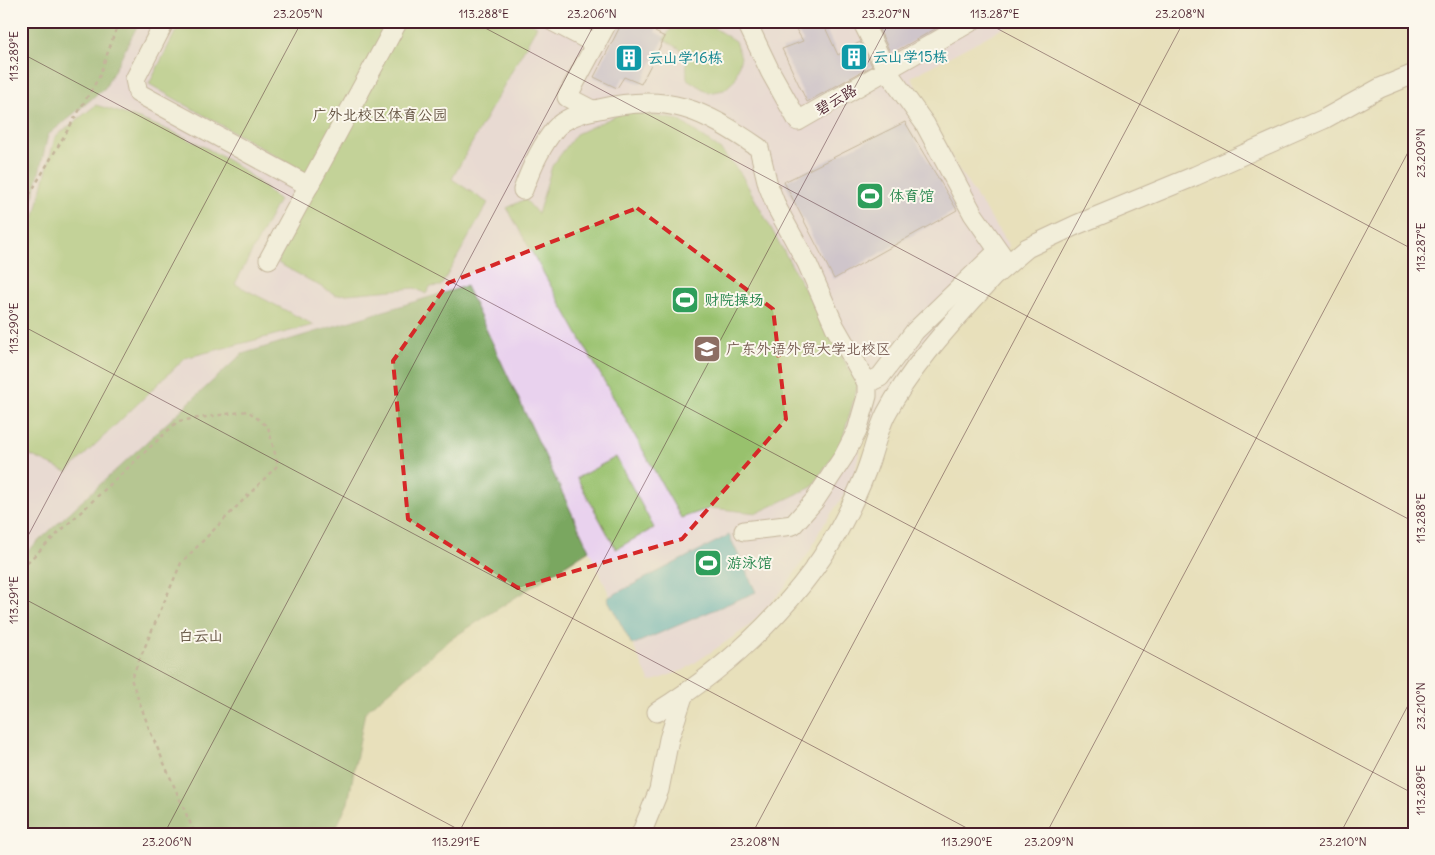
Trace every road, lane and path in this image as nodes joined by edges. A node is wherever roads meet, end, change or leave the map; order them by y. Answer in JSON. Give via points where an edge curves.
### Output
{"nodes":[{"id":1,"x":118,"y":21,"type":"edge"},
{"id":2,"x":165,"y":21,"type":"edge"},
{"id":3,"x":398,"y":21,"type":"edge"},
{"id":4,"x":552,"y":21,"type":"edge"},
{"id":5,"x":608,"y":21,"type":"edge"},
{"id":6,"x":746,"y":21,"type":"edge"},
{"id":7,"x":862,"y":21,"type":"edge"},
{"id":8,"x":972,"y":21,"type":"edge"},
{"id":9,"x":596,"y":44,"type":"junction"},
{"id":10,"x":888,"y":71,"type":"junction"},
{"id":11,"x":1414,"y":74,"type":"edge"},
{"id":12,"x":592,"y":110,"type":"junction"},
{"id":13,"x":309,"y":186,"type":"junction"},
{"id":14,"x":523,"y":190,"type":"dead end"},
{"id":15,"x":21,"y":209,"type":"edge"},
{"id":16,"x":1003,"y":257,"type":"junction"},
{"id":17,"x":269,"y":259,"type":"dead end"},
{"id":18,"x":867,"y":383,"type":"junction"},
{"id":19,"x":744,"y":531,"type":"dead end"},
{"id":20,"x":21,"y":568,"type":"edge"},
{"id":21,"x":683,"y":696,"type":"junction"},
{"id":22,"x":657,"y":712,"type":"dead end"},
{"id":23,"x":195,"y":834,"type":"edge"},
{"id":24,"x":640,"y":834,"type":"edge"}],
"edges":[{"from":1,"to":15,"type":"path","via":[[99,78]]},
{"from":2,"to":13,"type":"street","via":[[135,79],[138,93]]},
{"from":3,"to":13,"type":"street"},
{"from":4,"to":9,"type":"street"},
{"from":5,"to":9,"type":"street"},
{"from":6,"to":10,"type":"street","name":"碧云路","via":[[798,121]]},
{"from":7,"to":10,"type":"street"},
{"from":8,"to":10,"type":"street","name":"碧云路"},
{"from":9,"to":12,"type":"street","via":[[567,97]]},
{"from":10,"to":16,"type":"street","via":[[925,124],[972,214]]},
{"from":11,"to":16,"type":"street","via":[[1306,127]]},
{"from":12,"to":14,"type":"street","via":[[572,116],[555,128],[533,162]]},
{"from":12,"to":18,"type":"street","via":[[639,101],[678,106],[705,114],[759,148],[777,208],[807,263],[835,327]]},
{"from":13,"to":17,"type":"street"},
{"from":16,"to":18,"type":"street","via":[[915,332],[880,377]]},
{"from":16,"to":21,"type":"street","via":[[993,277],[914,371],[886,415],[865,477],[824,555],[761,631]]},
{"from":18,"to":19,"type":"street","via":[[867,396],[857,431],[815,500],[794,525]]},
{"from":20,"to":23,"type":"path","via":[[178,421],[248,411],[268,426],[278,466],[182,563],[131,678],[150,731]]},
{"from":21,"to":22,"type":"street"},
{"from":21,"to":24,"type":"street","via":[[669,739],[659,790]]}]}
